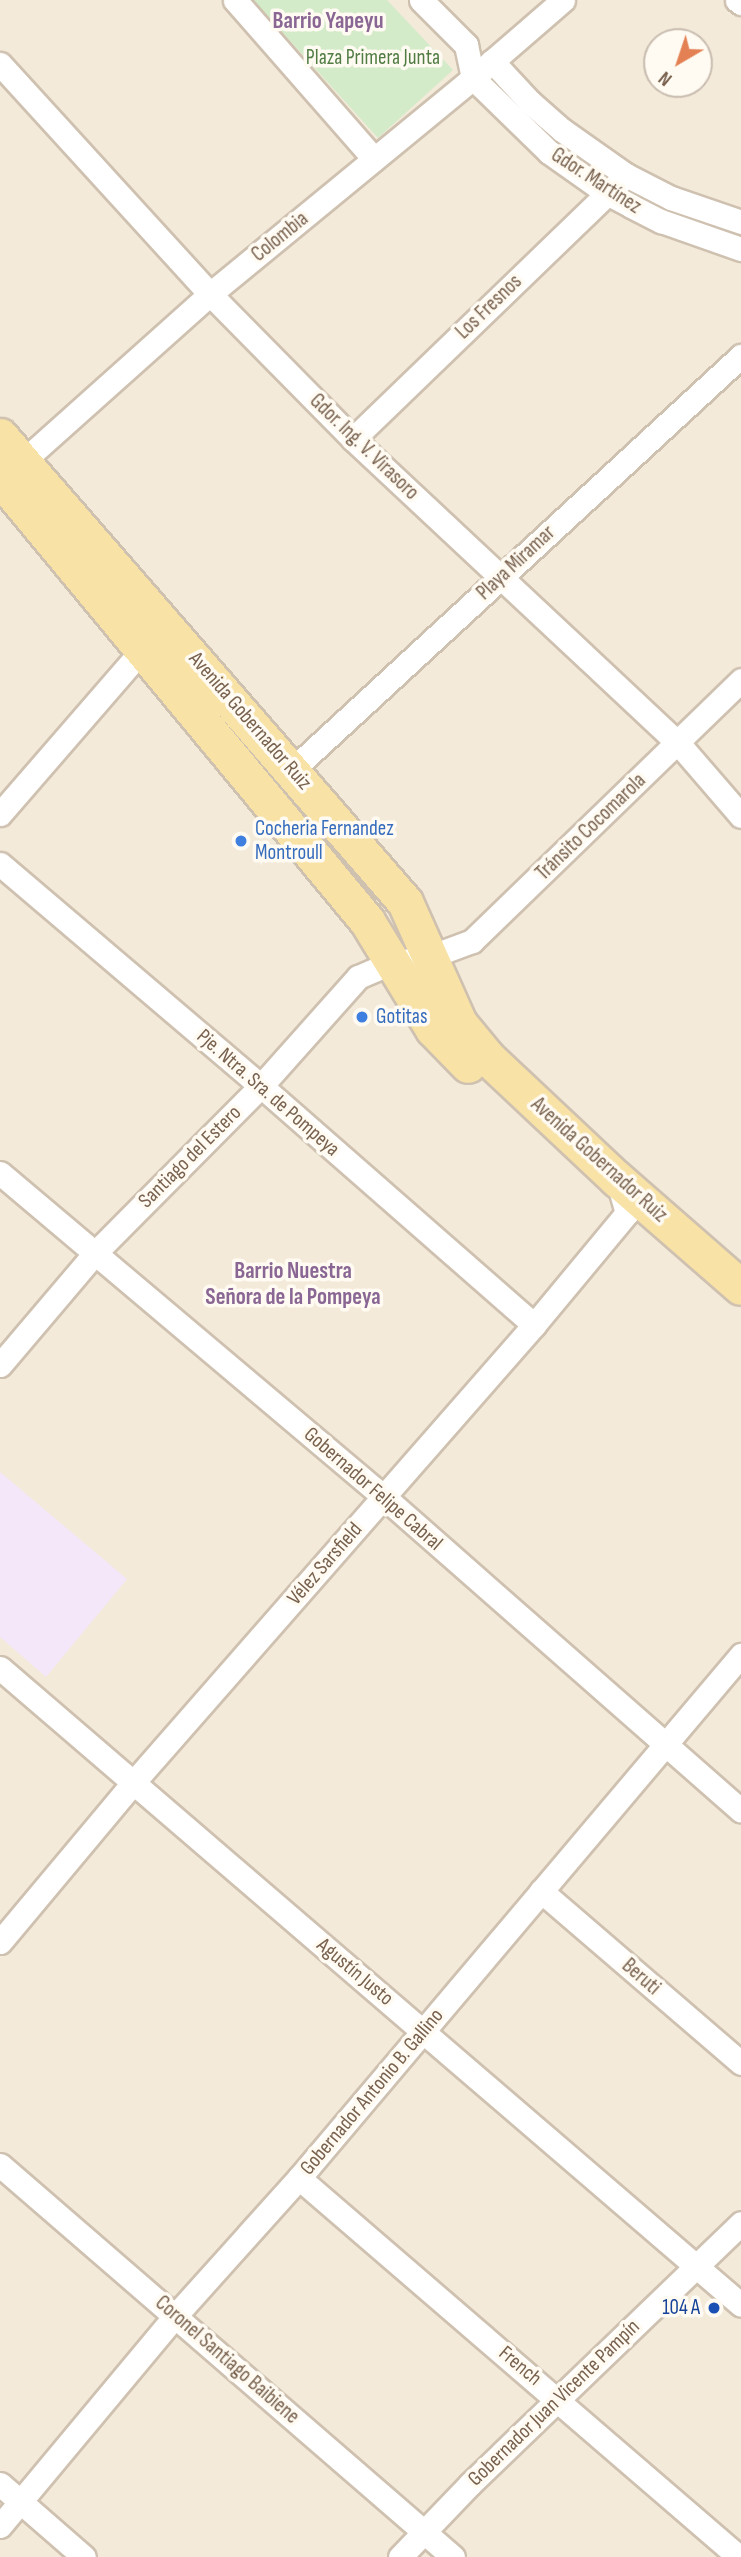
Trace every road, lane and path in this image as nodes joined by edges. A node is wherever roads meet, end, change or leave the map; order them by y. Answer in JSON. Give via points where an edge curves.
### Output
{"nodes":[{"id":1,"x":236,"y":0,"type":"edge"},
{"id":2,"x":421,"y":0,"type":"edge"},
{"id":3,"x":563,"y":0,"type":"edge"},
{"id":4,"x":492,"y":61,"type":"junction"},
{"id":5,"x":0,"y":64,"type":"edge"},
{"id":6,"x":473,"y":78,"type":"junction"},
{"id":7,"x":374,"y":159,"type":"junction"},
{"id":8,"x":626,"y":175,"type":"junction"},
{"id":9,"x":607,"y":193,"type":"junction"},
{"id":10,"x":741,"y":222,"type":"edge"},
{"id":11,"x":741,"y":249,"type":"edge"},
{"id":12,"x":210,"y":294,"type":"junction"},
{"id":13,"x":741,"y":356,"type":"edge"},
{"id":14,"x":353,"y":439,"type":"junction"},
{"id":15,"x":6,"y":464,"type":"edge"},
{"id":16,"x":501,"y":577,"type":"junction"},
{"id":17,"x":142,"y":650,"type":"junction"},
{"id":18,"x":741,"y":680,"type":"edge"},
{"id":19,"x":678,"y":743,"type":"junction"},
{"id":20,"x":292,"y":770,"type":"junction"},
{"id":21,"x":0,"y":814,"type":"edge"},
{"id":22,"x":741,"y":816,"type":"edge"},
{"id":23,"x":0,"y":864,"type":"edge"},
{"id":24,"x":429,"y":957,"type":"junction"},
{"id":25,"x":391,"y":963,"type":"junction"},
{"id":26,"x":261,"y":1086,"type":"junction"},
{"id":27,"x":0,"y":1173,"type":"edge"},
{"id":28,"x":617,"y":1179,"type":"junction"},
{"id":29,"x":627,"y":1213,"type":"junction"},
{"id":30,"x":96,"y":1252,"type":"junction"},
{"id":31,"x":741,"y":1287,"type":"edge"},
{"id":32,"x":741,"y":1312,"type":"edge"},
{"id":33,"x":534,"y":1325,"type":"junction"},
{"id":34,"x":0,"y":1365,"type":"edge"},
{"id":35,"x":384,"y":1497,"type":"junction"},
{"id":36,"x":741,"y":1656,"type":"edge"},
{"id":37,"x":0,"y":1668,"type":"edge"},
{"id":38,"x":666,"y":1745,"type":"junction"},
{"id":39,"x":132,"y":1784,"type":"junction"},
{"id":40,"x":741,"y":1811,"type":"edge"},
{"id":41,"x":541,"y":1891,"type":"junction"},
{"id":42,"x":0,"y":1942,"type":"edge"},
{"id":43,"x":424,"y":2031,"type":"junction"},
{"id":44,"x":741,"y":2063,"type":"edge"},
{"id":45,"x":0,"y":2165,"type":"edge"},
{"id":46,"x":299,"y":2178,"type":"junction"},
{"id":47,"x":741,"y":2223,"type":"edge"},
{"id":48,"x":696,"y":2266,"type":"junction"},
{"id":49,"x":741,"y":2305,"type":"edge"},
{"id":50,"x":176,"y":2316,"type":"junction"},
{"id":51,"x":558,"y":2398,"type":"junction"},
{"id":52,"x":0,"y":2484,"type":"edge"},
{"id":53,"x":20,"y":2501,"type":"junction"},
{"id":54,"x":0,"y":2526,"type":"edge"},
{"id":55,"x":423,"y":2530,"type":"junction"},
{"id":56,"x":84,"y":2557,"type":"edge"},
{"id":57,"x":400,"y":2557,"type":"edge"},
{"id":58,"x":453,"y":2557,"type":"edge"},
{"id":59,"x":739,"y":2557,"type":"edge"}],
"edges":[{"from":1,"to":7,"type":"street"},
{"from":2,"to":6,"type":"street","via":[[466,45]]},
{"from":3,"to":4,"type":"street","name":"Colombia"},
{"from":4,"to":6,"type":"street","name":"Colombia"},
{"from":4,"to":8,"type":"street","via":[[530,103]]},
{"from":5,"to":12,"type":"street","name":"Gdor. Ing. V. Virasoro"},
{"from":6,"to":7,"type":"street","name":"Colombia"},
{"from":6,"to":9,"type":"street","name":"Gdor. Martínez","via":[[549,152]]},
{"from":7,"to":12,"type":"street","name":"Colombia"},
{"from":8,"to":9,"type":"street","name":"Los Fresnos"},
{"from":8,"to":10,"type":"street","via":[[671,198]]},
{"from":9,"to":11,"type":"street","name":"Gdor. Martínez","via":[[662,221]]},
{"from":9,"to":14,"type":"street","name":"Los Fresnos"},
{"from":12,"to":14,"type":"street","name":"Gdor. Ing. V. Virasoro"},
{"from":12,"to":15,"type":"street","name":"Colombia"},
{"from":13,"to":16,"type":"street","name":"Playa Miramar"},
{"from":14,"to":16,"type":"street","name":"Gdor. Ing. V. Virasoro"},
{"from":15,"to":17,"type":"main road","name":"Avenida Gobernador Ruiz"},
{"from":15,"to":20,"type":"main road","name":"Avenida Gobernador Ruiz"},
{"from":16,"to":19,"type":"street","name":"Gdor. Ing. V. Virasoro"},
{"from":16,"to":20,"type":"street","name":"Playa Miramar"},
{"from":17,"to":21,"type":"street"},
{"from":17,"to":25,"type":"main road","name":"Avenida Gobernador Ruiz","via":[[367,921]]},
{"from":18,"to":19,"type":"street","name":"Tránsito Cocomarola"},
{"from":19,"to":22,"type":"street","name":"Gdor. Ing. V. Virasoro"},
{"from":19,"to":24,"type":"street","name":"Tránsito Cocomarola","via":[[472,941]]},
{"from":20,"to":24,"type":"main road","name":"Avenida Gobernador Ruiz","via":[[405,902]]},
{"from":23,"to":26,"type":"street","name":"Pje. Ntra. Sra. de Pompeya"},
{"from":24,"to":25,"type":"street","name":"Tránsito Cocomarola"},
{"from":24,"to":28,"type":"main road","name":"Avenida Gobernador Ruiz","via":[[459,1023],[488,1058]]},
{"from":25,"to":26,"type":"street","name":"Santiago del Estero","via":[[358,977]]},
{"from":25,"to":29,"type":"main road","name":"Avenida Gobernador Ruiz","via":[[433,1029],[500,1098]]},
{"from":26,"to":30,"type":"street","name":"Santiago del Estero"},
{"from":26,"to":33,"type":"street","name":"Pje. Ntra. Sra. de Pompeya"},
{"from":27,"to":30,"type":"street","name":"Gobernador Felipe Cabral"},
{"from":28,"to":29,"type":"street"},
{"from":28,"to":31,"type":"main road","name":"Avenida Gobernador Ruiz"},
{"from":29,"to":32,"type":"main road","name":"Avenida Gobernador Ruiz"},
{"from":29,"to":33,"type":"street","name":"Vélez Sarsfield"},
{"from":30,"to":34,"type":"street","name":"Santiago del Estero"},
{"from":30,"to":35,"type":"street","name":"Gobernador Felipe Cabral"},
{"from":33,"to":35,"type":"street","name":"Vélez Sarsfield"},
{"from":35,"to":38,"type":"street","name":"Gobernador Felipe Cabral"},
{"from":35,"to":39,"type":"street","name":"Vélez Sarsfield"},
{"from":36,"to":38,"type":"street","name":"Gobernador Antonio B. Gallino"},
{"from":37,"to":39,"type":"street","name":"Agustín Justo"},
{"from":38,"to":40,"type":"street","name":"Gobernador Felipe Cabral"},
{"from":38,"to":41,"type":"street","name":"Gobernador Antonio B. Gallino"},
{"from":39,"to":42,"type":"street","name":"Vélez Sarsfield"},
{"from":39,"to":43,"type":"street","name":"Agustín Justo"},
{"from":41,"to":43,"type":"street","name":"Gobernador Antonio B. Gallino"},
{"from":41,"to":44,"type":"street","name":"Beruti"},
{"from":43,"to":46,"type":"street","name":"Gobernador Antonio B. Gallino"},
{"from":43,"to":48,"type":"street","name":"Agustín Justo"},
{"from":45,"to":50,"type":"street","name":"Coronel Santiago Baibiene"},
{"from":46,"to":50,"type":"street","name":"Gobernador Antonio B. Gallino"},
{"from":46,"to":51,"type":"street","name":"French"},
{"from":47,"to":48,"type":"street","name":"Gobernador Juan Vicente Pampín"},
{"from":48,"to":49,"type":"street","name":"Agustín Justo"},
{"from":48,"to":51,"type":"street","name":"Gobernador Juan Vicente Pampín"},
{"from":50,"to":53,"type":"street","name":"Gobernador Antonio B. Gallino"},
{"from":50,"to":55,"type":"street","name":"Coronel Santiago Baibiene"},
{"from":51,"to":55,"type":"street","name":"Gobernador Juan Vicente Pampín"},
{"from":51,"to":59,"type":"street","name":"French"},
{"from":52,"to":53,"type":"street"},
{"from":53,"to":54,"type":"street","name":"Gobernador Antonio B. Gallino"},
{"from":53,"to":56,"type":"street"},
{"from":55,"to":57,"type":"street","name":"Gobernador Juan Vicente Pampín"},
{"from":55,"to":58,"type":"street","name":"Coronel Santiago Baibiene"}]}
